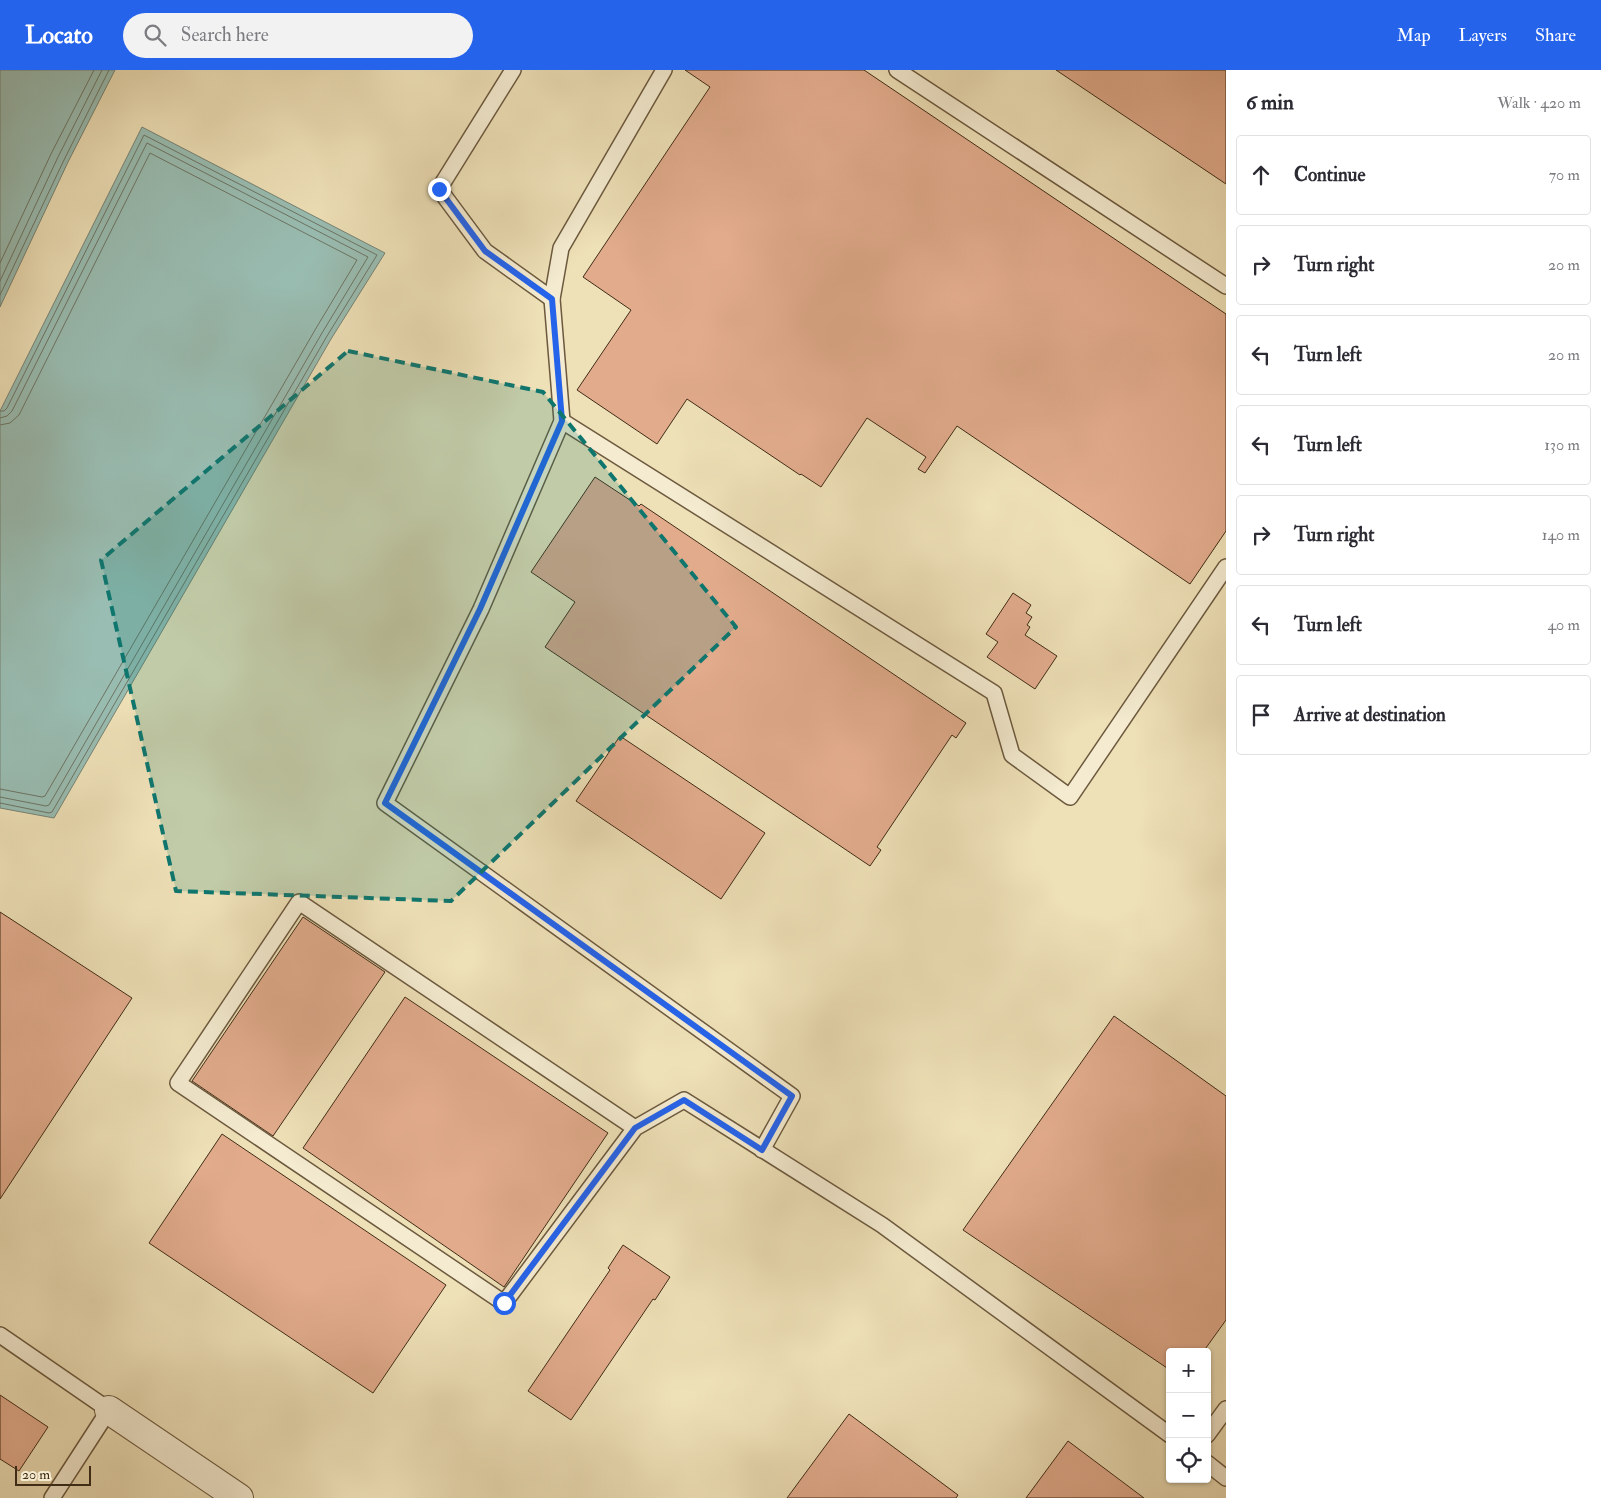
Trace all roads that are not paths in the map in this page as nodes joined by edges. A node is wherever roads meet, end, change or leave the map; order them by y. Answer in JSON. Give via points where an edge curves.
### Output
{"nodes":[{"id":1,"x":513,"y":70,"type":"edge"},
{"id":2,"x":664,"y":70,"type":"edge"},
{"id":3,"x":897,"y":70,"type":"edge"},
{"id":4,"x":1226,"y":286,"type":"edge"},
{"id":5,"x":552,"y":299,"type":"junction"},
{"id":6,"x":562,"y":421,"type":"junction"},
{"id":7,"x":1226,"y":567,"type":"edge"},
{"id":8,"x":635,"y":1128,"type":"junction"},
{"id":9,"x":762,"y":1150,"type":"junction"},
{"id":10,"x":0,"y":1335,"type":"edge"},
{"id":11,"x":1226,"y":1409,"type":"edge"},
{"id":12,"x":109,"y":1410,"type":"junction"},
{"id":13,"x":1211,"y":1430,"type":"edge"},
{"id":14,"x":1166,"y":1432,"type":"edge"},
{"id":15,"x":1211,"y":1466,"type":"edge"},
{"id":16,"x":1226,"y":1478,"type":"edge"},
{"id":17,"x":52,"y":1498,"type":"edge"},
{"id":18,"x":240,"y":1498,"type":"edge"}],
"edges":[{"from":1,"to":5,"type":"lane","via":[[439,189],[485,251]]},
{"from":2,"to":5,"type":"lane","via":[[561,248]]},
{"from":3,"to":4,"type":"lane"},
{"from":5,"to":6,"type":"lane"},
{"from":6,"to":7,"type":"lane","via":[[994,693],[1012,755],[1070,797]]},
{"from":6,"to":9,"type":"lane","via":[[480,609],[385,803],[792,1096]]},
{"from":8,"to":8,"type":"lane","via":[[299,902],[178,1083],[504,1303]]},
{"from":8,"to":9,"type":"lane","via":[[684,1100]]},
{"from":9,"to":14,"type":"lane","via":[[882,1225]]},
{"from":10,"to":12,"type":"lane"},
{"from":11,"to":13,"type":"lane"},
{"from":12,"to":17,"type":"lane"},
{"from":12,"to":18,"type":"street"},
{"from":15,"to":16,"type":"lane"}]}
